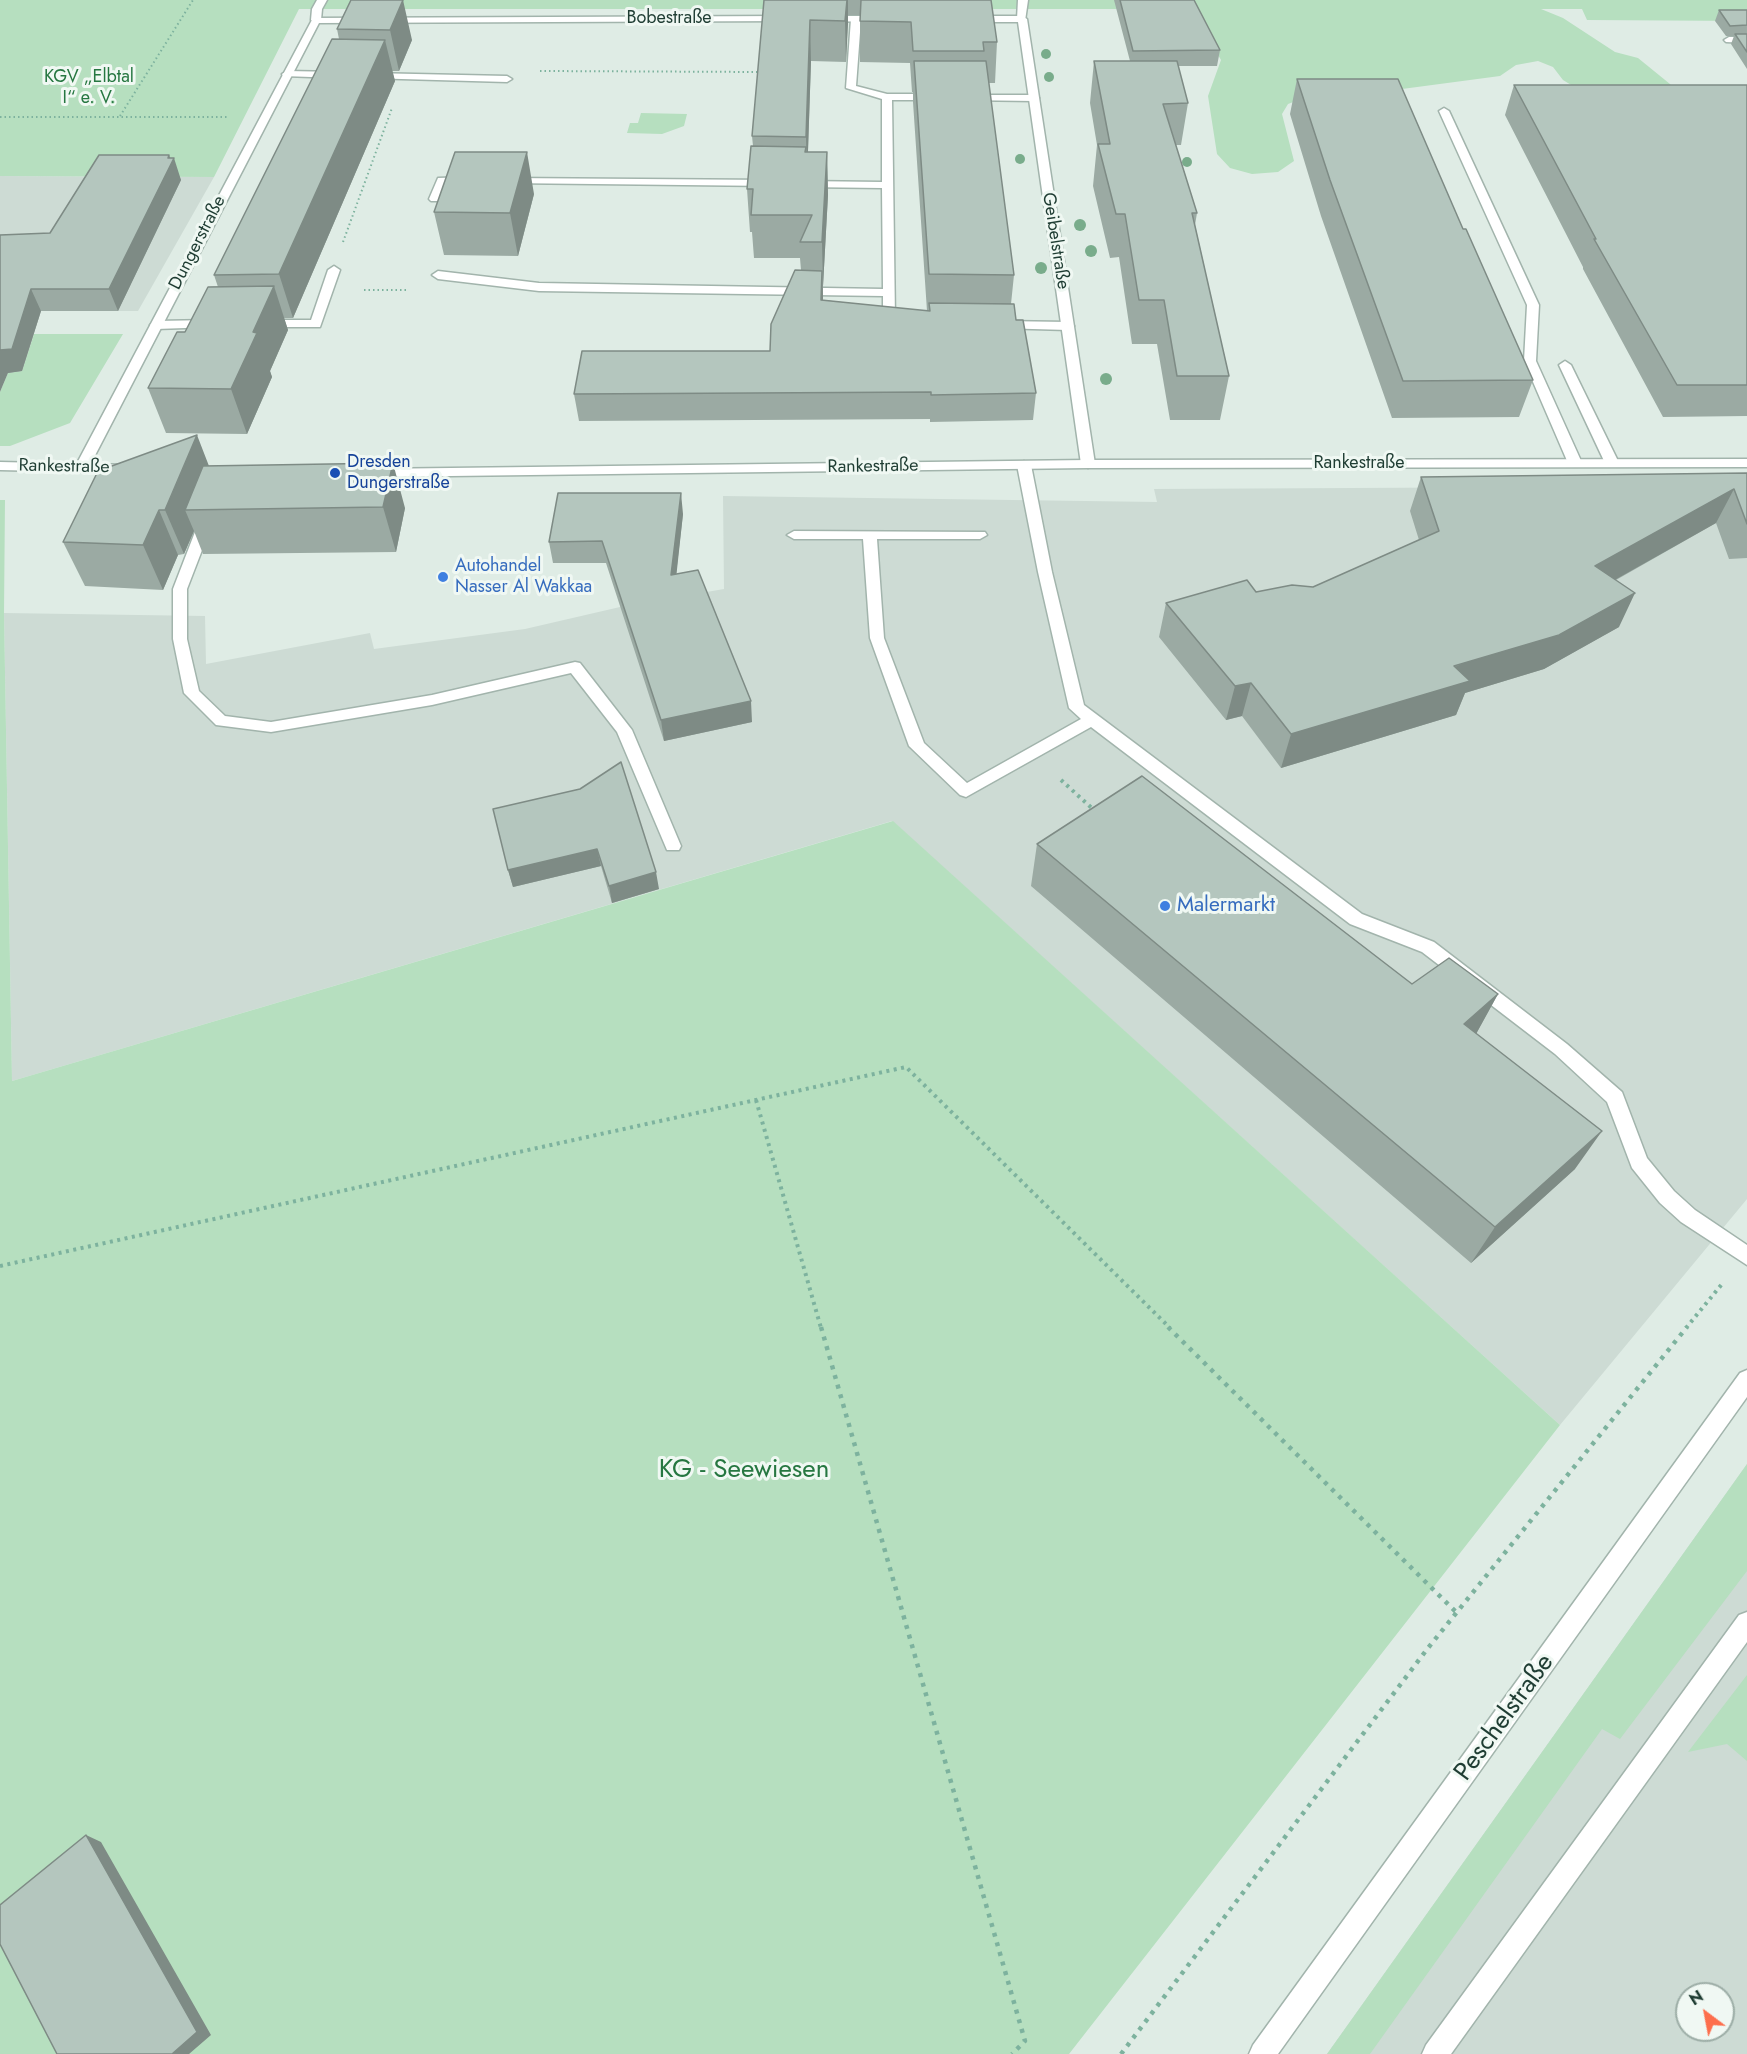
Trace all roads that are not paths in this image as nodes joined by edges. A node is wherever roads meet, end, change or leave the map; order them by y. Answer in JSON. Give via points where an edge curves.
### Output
{"nodes":[{"id":1,"x":322,"y":0,"type":"edge"},
{"id":2,"x":1023,"y":0,"type":"edge"},
{"id":3,"x":797,"y":19,"type":"edge"},
{"id":4,"x":809,"y":19,"type":"edge"},
{"id":5,"x":856,"y":19,"type":"junction"},
{"id":6,"x":891,"y":19,"type":"edge"},
{"id":7,"x":963,"y":19,"type":"edge"},
{"id":8,"x":1022,"y":19,"type":"junction"},
{"id":9,"x":316,"y":20,"type":"junction"},
{"id":10,"x":1729,"y":40,"type":"edge"},
{"id":11,"x":1747,"y":40,"type":"edge"},
{"id":12,"x":287,"y":74,"type":"junction"},
{"id":13,"x":345,"y":75,"type":"edge"},
{"id":14,"x":357,"y":76,"type":"edge"},
{"id":15,"x":507,"y":79,"type":"road end"},
{"id":16,"x":887,"y":97,"type":"junction"},
{"id":17,"x":1034,"y":98,"type":"junction"},
{"id":18,"x":1444,"y":111,"type":"dead end"},
{"id":19,"x":477,"y":180,"type":"edge"},
{"id":20,"x":501,"y":181,"type":"edge"},
{"id":21,"x":888,"y":185,"type":"junction"},
{"id":22,"x":435,"y":199,"type":"dead end"},
{"id":23,"x":333,"y":270,"type":"road end"},
{"id":24,"x":438,"y":275,"type":"edge"},
{"id":25,"x":889,"y":293,"type":"junction"},
{"id":26,"x":912,"y":323,"type":"edge"},
{"id":27,"x":224,"y":324,"type":"edge"},
{"id":28,"x":247,"y":324,"type":"edge"},
{"id":29,"x":156,"y":325,"type":"junction"},
{"id":30,"x":983,"y":325,"type":"edge"},
{"id":31,"x":1068,"y":326,"type":"junction"},
{"id":32,"x":1565,"y":365,"type":"dead end"},
{"id":33,"x":1612,"y":463,"type":"junction"},
{"id":34,"x":1747,"y":463,"type":"edge"},
{"id":35,"x":1088,"y":464,"type":"junction"},
{"id":36,"x":1575,"y":464,"type":"junction"},
{"id":37,"x":1024,"y":465,"type":"junction"},
{"id":38,"x":0,"y":466,"type":"edge"},
{"id":39,"x":82,"y":467,"type":"junction"},
{"id":40,"x":142,"y":469,"type":"edge"},
{"id":41,"x":359,"y":473,"type":"edge"},
{"id":42,"x":213,"y":505,"type":"edge"},
{"id":43,"x":870,"y":534,"type":"junction"},
{"id":44,"x":794,"y":535,"type":"dead end"},
{"id":45,"x":980,"y":535,"type":"dead end"},
{"id":46,"x":1093,"y":719,"type":"junction"},
{"id":47,"x":673,"y":846,"type":"dead end"},
{"id":48,"x":1746,"y":1255,"type":"edge"},
{"id":49,"x":1747,"y":1380,"type":"edge"},
{"id":50,"x":1744,"y":1631,"type":"edge"},
{"id":51,"x":1262,"y":2054,"type":"edge"},
{"id":52,"x":1435,"y":2054,"type":"edge"}],
"edges":[{"from":1,"to":9,"type":"street","name":"Dungerstraße"},
{"from":2,"to":8,"type":"street","name":"Geibelstraße"},
{"from":3,"to":9,"type":"street","name":"Bobestraße"},
{"from":4,"to":5,"type":"street"},
{"from":5,"to":6,"type":"street"},
{"from":5,"to":16,"type":"street","via":[[850,88]]},
{"from":7,"to":8,"type":"street"},
{"from":8,"to":17,"type":"street","name":"Geibelstraße"},
{"from":9,"to":12,"type":"street","name":"Dungerstraße"},
{"from":10,"to":11,"type":"street"},
{"from":12,"to":13,"type":"street"},
{"from":12,"to":29,"type":"street","name":"Dungerstraße"},
{"from":14,"to":15,"type":"street"},
{"from":16,"to":17,"type":"street"},
{"from":16,"to":21,"type":"street"},
{"from":17,"to":31,"type":"street","name":"Geibelstraße"},
{"from":18,"to":36,"type":"street","via":[[1533,304],[1530,361]]},
{"from":19,"to":22,"type":"street","via":[[442,180]]},
{"from":20,"to":21,"type":"street"},
{"from":21,"to":25,"type":"street"},
{"from":23,"to":28,"type":"street","via":[[316,324]]},
{"from":24,"to":25,"type":"street","via":[[539,287]]},
{"from":25,"to":26,"type":"street","via":[[889,323]]},
{"from":27,"to":29,"type":"street"},
{"from":29,"to":39,"type":"street","name":"Dungerstraße"},
{"from":30,"to":31,"type":"street"},
{"from":31,"to":35,"type":"street","name":"Geibelstraße"},
{"from":32,"to":33,"type":"street"},
{"from":33,"to":34,"type":"street","name":"Rankestraße"},
{"from":33,"to":36,"type":"street","name":"Rankestraße"},
{"from":35,"to":36,"type":"street","name":"Rankestraße"},
{"from":35,"to":37,"type":"street","name":"Rankestraße"},
{"from":37,"to":41,"type":"street","name":"Rankestraße"},
{"from":37,"to":46,"type":"street","via":[[1077,708]]},
{"from":38,"to":39,"type":"street","name":"Rankestraße"},
{"from":39,"to":40,"type":"street","name":"Rankestraße"},
{"from":42,"to":47,"type":"street","via":[[180,590],[180,639],[192,693],[221,721],[271,727],[432,700],[575,667],[624,730]]},
{"from":43,"to":44,"type":"street"},
{"from":43,"to":45,"type":"street"},
{"from":43,"to":46,"type":"street","via":[[877,638],[917,746],[966,791]]},
{"from":46,"to":48,"type":"street","via":[[1356,918],[1428,947],[1561,1049],[1615,1097],[1640,1162],[1667,1197]]},
{"from":49,"to":51,"type":"street","name":"Peschelstraße"},
{"from":50,"to":52,"type":"street"}]}
